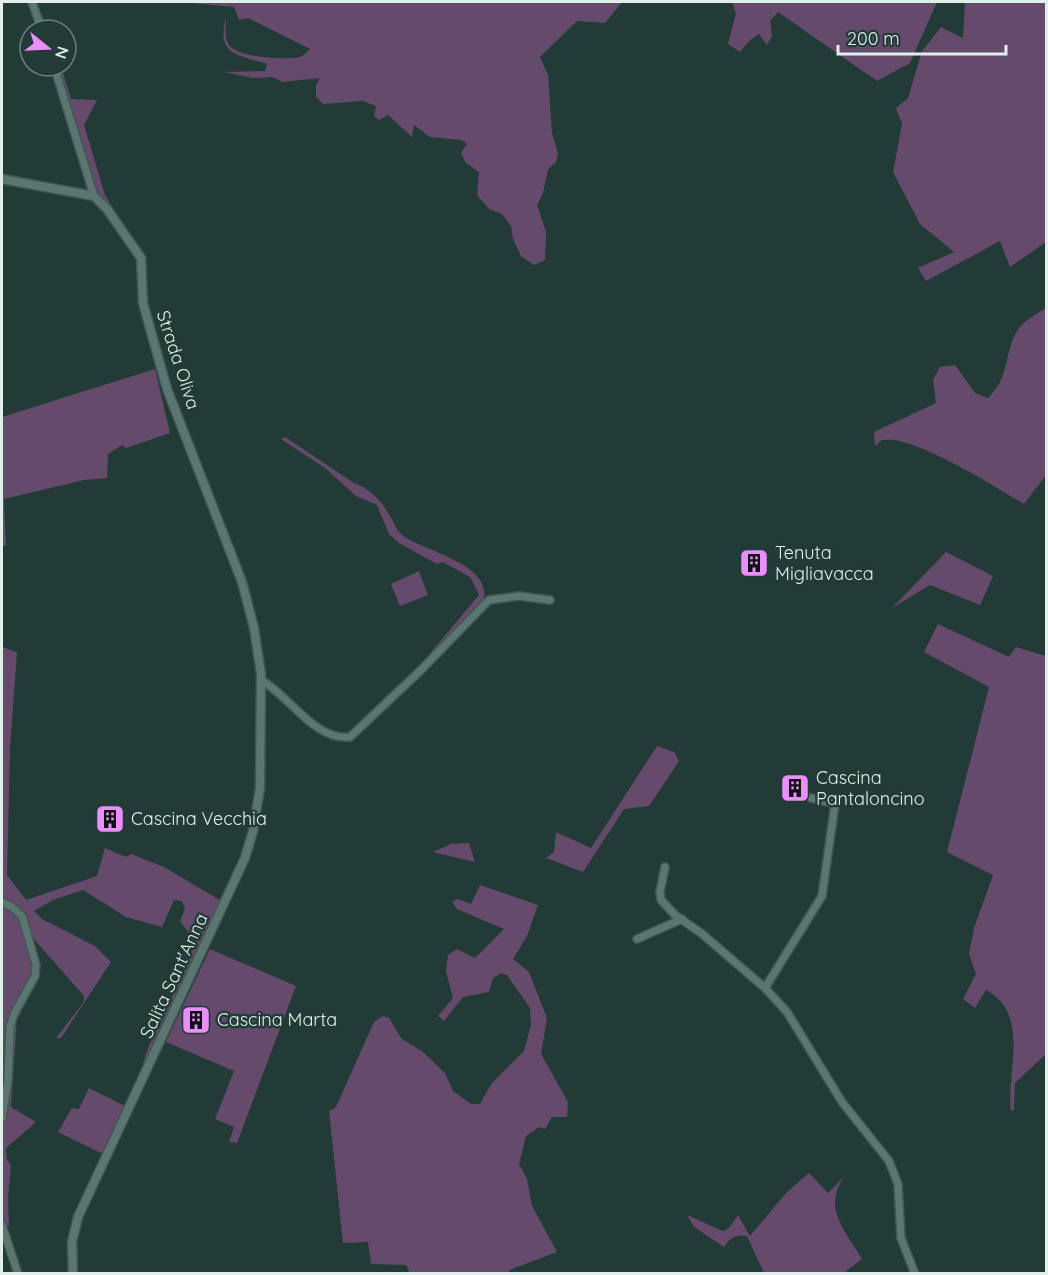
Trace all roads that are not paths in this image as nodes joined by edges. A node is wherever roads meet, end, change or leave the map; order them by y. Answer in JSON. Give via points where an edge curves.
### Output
{"nodes":[{"id":1,"x":32,"y":2,"type":"edge"},
{"id":2,"x":38,"y":18,"type":"edge"},
{"id":3,"x":58,"y":78,"type":"edge"},
{"id":4,"x":2,"y":179,"type":"edge"},
{"id":5,"x":94,"y":196,"type":"junction"},
{"id":6,"x":550,"y":600,"type":"dead end"},
{"id":7,"x":261,"y":677,"type":"junction"},
{"id":8,"x":811,"y":798,"type":"dead end"},
{"id":9,"x":664,"y":867,"type":"dead end"},
{"id":10,"x":2,"y":902,"type":"edge"},
{"id":11,"x":682,"y":919,"type":"junction"},
{"id":12,"x":637,"y":939,"type":"dead end"},
{"id":13,"x":765,"y":988,"type":"junction"},
{"id":14,"x":2,"y":1118,"type":"edge"},
{"id":15,"x":2,"y":1225,"type":"edge"},
{"id":16,"x":18,"y":1274,"type":"edge"},
{"id":17,"x":73,"y":1274,"type":"edge"},
{"id":18,"x":915,"y":1274,"type":"edge"}],
"edges":[{"from":1,"to":2,"type":"street"},
{"from":3,"to":5,"type":"street","name":"Strada Oliva"},
{"from":4,"to":5,"type":"street"},
{"from":5,"to":7,"type":"street","name":"Strada Oliva","via":[[141,258],[143,303],[167,389],[242,582]]},
{"from":6,"to":7,"type":"street","via":[[519,596],[489,600],[350,737],[309,721]]},
{"from":7,"to":17,"type":"street","name":"Salita Sant'Anna","via":[[260,783],[249,844],[227,900],[78,1217],[72,1242]]},
{"from":8,"to":13,"type":"street","via":[[835,804],[824,887],[817,906]]},
{"from":9,"to":11,"type":"street","via":[[661,900]]},
{"from":10,"to":14,"type":"street","via":[[22,916],[36,965],[10,1028]]},
{"from":11,"to":12,"type":"street"},
{"from":11,"to":13,"type":"street"},
{"from":13,"to":18,"type":"street","via":[[795,1021],[842,1102],[889,1161],[898,1184],[901,1238]]},
{"from":15,"to":16,"type":"street"}]}
